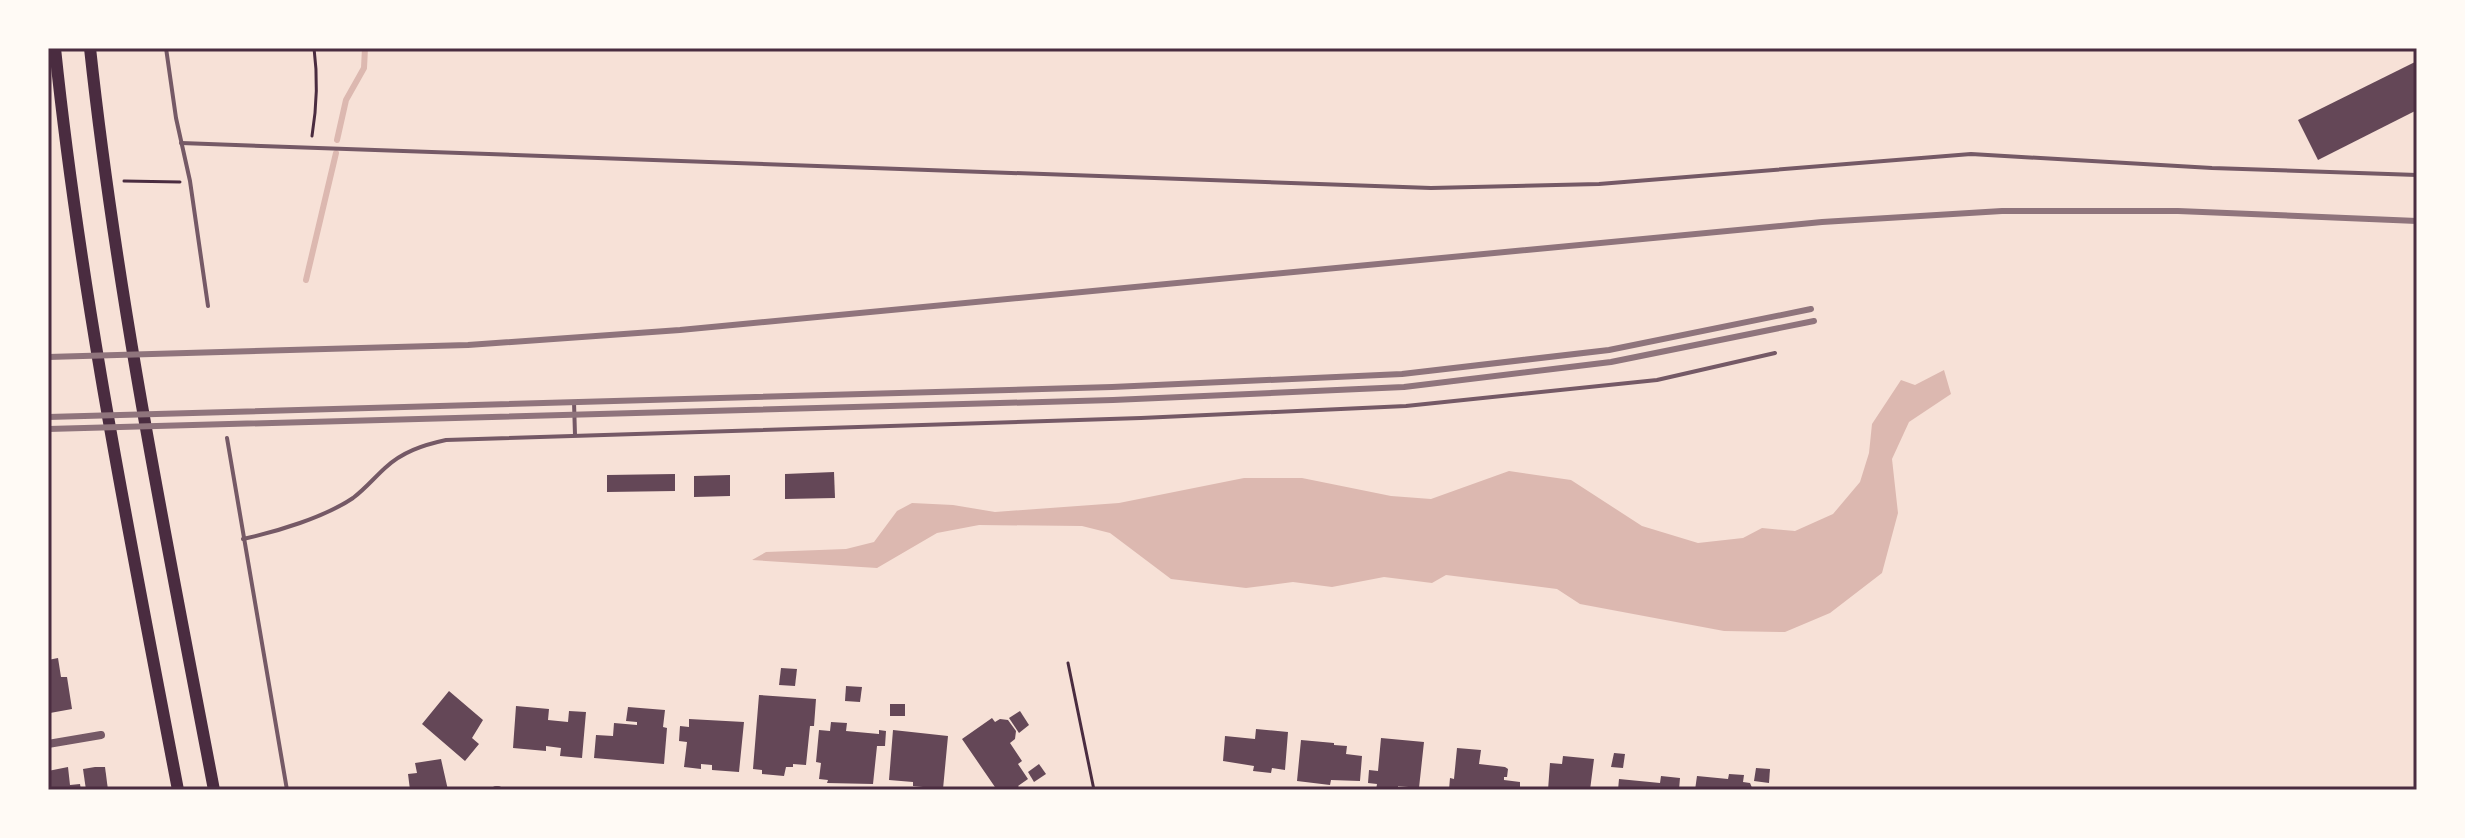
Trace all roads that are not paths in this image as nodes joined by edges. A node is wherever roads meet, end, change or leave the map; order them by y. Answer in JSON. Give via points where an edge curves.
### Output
{"nodes":[{"id":1,"x":55,"y":48,"type":"edge"},
{"id":2,"x":90,"y":48,"type":"edge"},
{"id":3,"x":166,"y":48,"type":"edge"},
{"id":4,"x":181,"y":143,"type":"junction"},
{"id":5,"x":2417,"y":175,"type":"edge"},
{"id":6,"x":208,"y":306,"type":"dead end"},
{"id":7,"x":1775,"y":353,"type":"dead end"},
{"id":8,"x":574,"y":402,"type":"dead end"},
{"id":9,"x":575,"y":435,"type":"junction"},
{"id":10,"x":227,"y":438,"type":"dead end"},
{"id":11,"x":243,"y":539,"type":"junction"},
{"id":12,"x":101,"y":735,"type":"dead end"},
{"id":13,"x":48,"y":744,"type":"edge"},
{"id":14,"x":178,"y":790,"type":"edge"},
{"id":15,"x":214,"y":790,"type":"edge"},
{"id":16,"x":287,"y":790,"type":"edge"}],
"edges":[{"from":1,"to":14,"type":"main road","via":[[89,311]]},
{"from":2,"to":15,"type":"main road","via":[[130,340]]},
{"from":3,"to":4,"type":"lane"},
{"from":4,"to":5,"type":"lane","via":[[1431,188],[1599,184],[1971,154]]},
{"from":4,"to":6,"type":"lane"},
{"from":7,"to":9,"type":"lane","via":[[1657,380],[1406,406]]},
{"from":8,"to":9,"type":"lane"},
{"from":9,"to":11,"type":"lane","via":[[429,444],[398,458],[344,503]]},
{"from":10,"to":11,"type":"lane"},
{"from":11,"to":16,"type":"lane"},
{"from":12,"to":13,"type":"street"}]}
